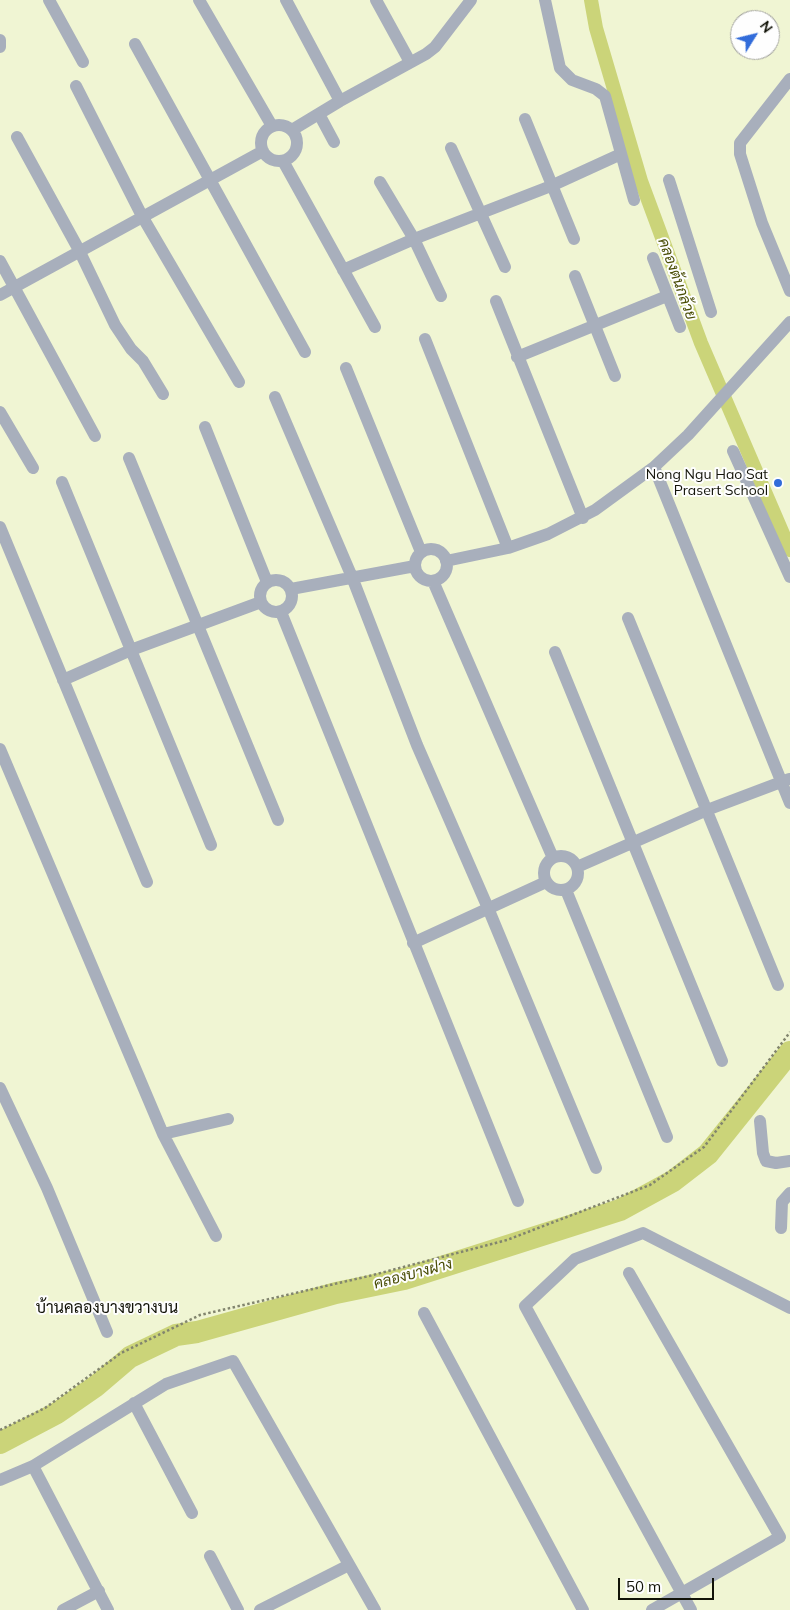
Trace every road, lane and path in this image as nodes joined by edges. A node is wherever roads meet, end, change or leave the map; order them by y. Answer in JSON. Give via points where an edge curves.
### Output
{"nodes":[{"id":1,"x":49,"y":0,"type":"edge"},
{"id":2,"x":199,"y":0,"type":"edge"},
{"id":3,"x":286,"y":0,"type":"edge"},
{"id":4,"x":376,"y":0,"type":"edge"},
{"id":5,"x":472,"y":0,"type":"edge"},
{"id":6,"x":546,"y":0,"type":"edge"},
{"id":7,"x":0,"y":40,"type":"edge"},
{"id":8,"x":135,"y":44,"type":"dead end"},
{"id":9,"x":0,"y":47,"type":"edge"},
{"id":10,"x":82,"y":62,"type":"dead end"},
{"id":11,"x":410,"y":62,"type":"junction"},
{"id":12,"x":790,"y":79,"type":"edge"},
{"id":13,"x":76,"y":86,"type":"dead end"},
{"id":14,"x":340,"y":101,"type":"junction"},
{"id":15,"x":319,"y":114,"type":"junction"},
{"id":16,"x":525,"y":119,"type":"dead end"},
{"id":17,"x":272,"y":126,"type":"junction"},
{"id":18,"x":292,"y":130,"type":"junction"},
{"id":19,"x":17,"y":137,"type":"dead end"},
{"id":20,"x":334,"y":142,"type":"dead end"},
{"id":21,"x":451,"y":148,"type":"dead end"},
{"id":22,"x":263,"y":152,"type":"junction"},
{"id":23,"x":621,"y":154,"type":"junction"},
{"id":24,"x":283,"y":161,"type":"junction"},
{"id":25,"x":211,"y":179,"type":"junction"},
{"id":26,"x":669,"y":180,"type":"dead end"},
{"id":27,"x":380,"y":182,"type":"dead end"},
{"id":28,"x":551,"y":186,"type":"junction"},
{"id":29,"x":634,"y":200,"type":"dead end"},
{"id":30,"x":481,"y":214,"type":"junction"},
{"id":31,"x":142,"y":216,"type":"junction"},
{"id":32,"x":414,"y":239,"type":"junction"},
{"id":33,"x":574,"y":239,"type":"dead end"},
{"id":34,"x":79,"y":250,"type":"junction"},
{"id":35,"x":653,"y":258,"type":"dead end"},
{"id":36,"x":0,"y":261,"type":"edge"},
{"id":37,"x":505,"y":267,"type":"dead end"},
{"id":38,"x":343,"y":270,"type":"junction"},
{"id":39,"x":575,"y":276,"type":"dead end"},
{"id":40,"x":14,"y":286,"type":"junction"},
{"id":41,"x":790,"y":291,"type":"edge"},
{"id":42,"x":0,"y":295,"type":"edge"},
{"id":43,"x":441,"y":296,"type":"dead end"},
{"id":44,"x":667,"y":296,"type":"junction"},
{"id":45,"x":496,"y":301,"type":"dead end"},
{"id":46,"x":711,"y":312,"type":"dead end"},
{"id":47,"x":790,"y":322,"type":"edge"},
{"id":48,"x":594,"y":326,"type":"junction"},
{"id":49,"x":375,"y":327,"type":"dead end"},
{"id":50,"x":680,"y":327,"type":"dead end"},
{"id":51,"x":425,"y":339,"type":"dead end"},
{"id":52,"x":305,"y":352,"type":"dead end"},
{"id":53,"x":517,"y":356,"type":"junction"},
{"id":54,"x":346,"y":368,"type":"dead end"},
{"id":55,"x":615,"y":376,"type":"dead end"},
{"id":56,"x":239,"y":382,"type":"dead end"},
{"id":57,"x":163,"y":394,"type":"dead end"},
{"id":58,"x":275,"y":397,"type":"dead end"},
{"id":59,"x":0,"y":412,"type":"edge"},
{"id":60,"x":205,"y":427,"type":"dead end"},
{"id":61,"x":95,"y":436,"type":"dead end"},
{"id":62,"x":733,"y":451,"type":"dead end"},
{"id":63,"x":129,"y":458,"type":"dead end"},
{"id":64,"x":654,"y":467,"type":"junction"},
{"id":65,"x":33,"y":468,"type":"dead end"},
{"id":66,"x":62,"y":482,"type":"dead end"},
{"id":67,"x":583,"y":518,"type":"junction"},
{"id":68,"x":0,"y":526,"type":"edge"},
{"id":69,"x":508,"y":548,"type":"junction"},
{"id":70,"x":421,"y":552,"type":"junction"},
{"id":71,"x":446,"y":561,"type":"junction"},
{"id":72,"x":415,"y":566,"type":"junction"},
{"id":73,"x":352,"y":577,"type":"junction"},
{"id":74,"x":790,"y":577,"type":"edge"},
{"id":75,"x":434,"y":581,"type":"junction"},
{"id":76,"x":267,"y":582,"type":"junction"},
{"id":77,"x":291,"y":589,"type":"junction"},
{"id":78,"x":261,"y":602,"type":"junction"},
{"id":79,"x":280,"y":612,"type":"junction"},
{"id":80,"x":628,"y":618,"type":"dead end"},
{"id":81,"x":197,"y":624,"type":"junction"},
{"id":82,"x":131,"y":650,"type":"junction"},
{"id":83,"x":555,"y":652,"type":"dead end"},
{"id":84,"x":64,"y":680,"type":"junction"},
{"id":85,"x":0,"y":749,"type":"edge"},
{"id":86,"x":786,"y":780,"type":"edge"},
{"id":87,"x":790,"y":803,"type":"edge"},
{"id":88,"x":707,"y":810,"type":"junction"},
{"id":89,"x":278,"y":820,"type":"dead end"},
{"id":90,"x":631,"y":842,"type":"junction"},
{"id":91,"x":211,"y":845,"type":"dead end"},
{"id":92,"x":552,"y":858,"type":"junction"},
{"id":93,"x":577,"y":867,"type":"junction"},
{"id":94,"x":147,"y":882,"type":"dead end"},
{"id":95,"x":546,"y":882,"type":"junction"},
{"id":96,"x":566,"y":890,"type":"junction"},
{"id":97,"x":488,"y":908,"type":"junction"},
{"id":98,"x":413,"y":943,"type":"junction"},
{"id":99,"x":778,"y":985,"type":"dead end"},
{"id":100,"x":790,"y":1032,"type":"edge"},
{"id":101,"x":722,"y":1061,"type":"dead end"},
{"id":102,"x":0,"y":1088,"type":"edge"},
{"id":103,"x":228,"y":1119,"type":"dead end"},
{"id":104,"x":760,"y":1121,"type":"dead end"},
{"id":105,"x":163,"y":1134,"type":"junction"},
{"id":106,"x":668,"y":1138,"type":"dead end"},
{"id":107,"x":790,"y":1161,"type":"edge"},
{"id":108,"x":596,"y":1168,"type":"dead end"},
{"id":109,"x":790,"y":1193,"type":"edge"},
{"id":110,"x":518,"y":1200,"type":"dead end"},
{"id":111,"x":781,"y":1228,"type":"dead end"},
{"id":112,"x":216,"y":1236,"type":"dead end"},
{"id":113,"x":629,"y":1274,"type":"dead end"},
{"id":114,"x":790,"y":1308,"type":"edge"},
{"id":115,"x":424,"y":1313,"type":"dead end"},
{"id":116,"x":107,"y":1332,"type":"dead end"},
{"id":117,"x":134,"y":1403,"type":"junction"},
{"id":118,"x":0,"y":1430,"type":"edge"},
{"id":119,"x":33,"y":1466,"type":"junction"},
{"id":120,"x":0,"y":1480,"type":"edge"},
{"id":121,"x":192,"y":1513,"type":"dead end"},
{"id":122,"x":210,"y":1556,"type":"dead end"},
{"id":123,"x":349,"y":1565,"type":"junction"},
{"id":124,"x":98,"y":1591,"type":"junction"},
{"id":125,"x":681,"y":1593,"type":"junction"},
{"id":126,"x":63,"y":1610,"type":"edge"},
{"id":127,"x":108,"y":1610,"type":"edge"},
{"id":128,"x":238,"y":1610,"type":"edge"},
{"id":129,"x":260,"y":1610,"type":"edge"},
{"id":130,"x":375,"y":1610,"type":"edge"},
{"id":131,"x":583,"y":1610,"type":"edge"},
{"id":132,"x":652,"y":1610,"type":"edge"},
{"id":133,"x":691,"y":1610,"type":"edge"}],
"edges":[{"from":1,"to":10,"type":"street"},
{"from":2,"to":17,"type":"street"},
{"from":3,"to":14,"type":"street"},
{"from":4,"to":11,"type":"street"},
{"from":5,"to":11,"type":"street","via":[[435,47]]},
{"from":6,"to":23,"type":"street","via":[[560,68],[572,80],[605,96]]},
{"from":7,"to":9,"type":"street"},
{"from":8,"to":25,"type":"street"},
{"from":11,"to":14,"type":"street"},
{"from":12,"to":41,"type":"street","via":[[740,143],[740,154],[762,223]]},
{"from":13,"to":31,"type":"street"},
{"from":14,"to":15,"type":"street"},
{"from":15,"to":18,"type":"street"},
{"from":15,"to":20,"type":"street"},
{"from":16,"to":28,"type":"street"},
{"from":17,"to":18,"type":"street","via":[[282,125]]},
{"from":17,"to":22,"type":"street","via":[[262,137]]},
{"from":18,"to":24,"type":"street","via":[[297,138],[297,148],[292,157]]},
{"from":19,"to":34,"type":"street"},
{"from":21,"to":30,"type":"street"},
{"from":22,"to":24,"type":"street","via":[[268,157]]},
{"from":22,"to":25,"type":"street"},
{"from":23,"to":28,"type":"street"},
{"from":23,"to":29,"type":"street"},
{"from":24,"to":38,"type":"street"},
{"from":25,"to":31,"type":"street"},
{"from":25,"to":52,"type":"street"},
{"from":26,"to":46,"type":"street"},
{"from":27,"to":32,"type":"street"},
{"from":28,"to":30,"type":"street"},
{"from":28,"to":33,"type":"street"},
{"from":30,"to":32,"type":"street"},
{"from":30,"to":37,"type":"street"},
{"from":31,"to":34,"type":"street"},
{"from":31,"to":56,"type":"street"},
{"from":32,"to":38,"type":"street"},
{"from":32,"to":43,"type":"street"},
{"from":34,"to":40,"type":"street"},
{"from":34,"to":57,"type":"street","via":[[115,325]]},
{"from":35,"to":44,"type":"street"},
{"from":36,"to":40,"type":"street"},
{"from":38,"to":49,"type":"street"},
{"from":39,"to":48,"type":"street"},
{"from":40,"to":42,"type":"street"},
{"from":40,"to":61,"type":"street"},
{"from":44,"to":48,"type":"street"},
{"from":44,"to":50,"type":"street"},
{"from":45,"to":53,"type":"street"},
{"from":47,"to":64,"type":"street","via":[[688,435]]},
{"from":48,"to":53,"type":"street"},
{"from":48,"to":55,"type":"street"},
{"from":51,"to":69,"type":"street"},
{"from":53,"to":67,"type":"street"},
{"from":54,"to":70,"type":"street"},
{"from":58,"to":73,"type":"street"},
{"from":59,"to":65,"type":"street"},
{"from":60,"to":76,"type":"street"},
{"from":62,"to":74,"type":"street"},
{"from":63,"to":81,"type":"street"},
{"from":64,"to":67,"type":"street"},
{"from":64,"to":86,"type":"street"},
{"from":66,"to":82,"type":"street"},
{"from":67,"to":69,"type":"street"},
{"from":68,"to":84,"type":"street"},
{"from":69,"to":71,"type":"street"},
{"from":70,"to":71,"type":"street","via":[[436,550]]},
{"from":70,"to":72,"type":"street"},
{"from":71,"to":75,"type":"street","via":[[442,576]]},
{"from":72,"to":73,"type":"street"},
{"from":72,"to":75,"type":"street","via":[[423,579]]},
{"from":73,"to":77,"type":"street"},
{"from":73,"to":97,"type":"street","via":[[417,745]]},
{"from":75,"to":92,"type":"street"},
{"from":76,"to":77,"type":"street","via":[[283,581]]},
{"from":76,"to":78,"type":"street","via":[[260,591]]},
{"from":77,"to":79,"type":"street","via":[[290,604]]},
{"from":78,"to":79,"type":"street","via":[[267,610]]},
{"from":78,"to":81,"type":"street"},
{"from":79,"to":98,"type":"street"},
{"from":80,"to":88,"type":"street"},
{"from":81,"to":82,"type":"street"},
{"from":81,"to":89,"type":"street"},
{"from":82,"to":84,"type":"street"},
{"from":82,"to":91,"type":"street"},
{"from":83,"to":90,"type":"street"},
{"from":84,"to":94,"type":"street"},
{"from":85,"to":105,"type":"street"},
{"from":86,"to":87,"type":"street"},
{"from":86,"to":88,"type":"street"},
{"from":88,"to":90,"type":"street"},
{"from":88,"to":99,"type":"street"},
{"from":90,"to":93,"type":"street"},
{"from":90,"to":101,"type":"street"},
{"from":92,"to":93,"type":"street","via":[[564,856]]},
{"from":92,"to":95,"type":"street","via":[[545,866]]},
{"from":93,"to":96,"type":"street","via":[[575,884]]},
{"from":95,"to":96,"type":"street","via":[[554,890]]},
{"from":95,"to":97,"type":"street"},
{"from":96,"to":106,"type":"street"},
{"from":97,"to":98,"type":"street"},
{"from":97,"to":108,"type":"street"},
{"from":98,"to":110,"type":"street"},
{"from":100,"to":118,"type":"path","via":[[704,1147],[650,1185],[507,1240],[200,1315],[121,1353],[45,1408]]},
{"from":102,"to":116,"type":"street","via":[[47,1188]]},
{"from":103,"to":105,"type":"street"},
{"from":104,"to":107,"type":"street","via":[[766,1161]]},
{"from":105,"to":112,"type":"street"},
{"from":109,"to":111,"type":"street","via":[[782,1202]]},
{"from":113,"to":125,"type":"street","via":[[780,1537]]},
{"from":114,"to":125,"type":"street","via":[[643,1233],[575,1259],[525,1306]]},
{"from":115,"to":131,"type":"street"},
{"from":117,"to":119,"type":"street"},
{"from":117,"to":121,"type":"street"},
{"from":117,"to":123,"type":"street","via":[[166,1384],[233,1361]]},
{"from":119,"to":120,"type":"street"},
{"from":119,"to":124,"type":"street"},
{"from":122,"to":128,"type":"street"},
{"from":123,"to":129,"type":"street"},
{"from":123,"to":130,"type":"street"},
{"from":124,"to":126,"type":"street"},
{"from":124,"to":127,"type":"street"},
{"from":125,"to":132,"type":"street"},
{"from":125,"to":133,"type":"street"}]}
